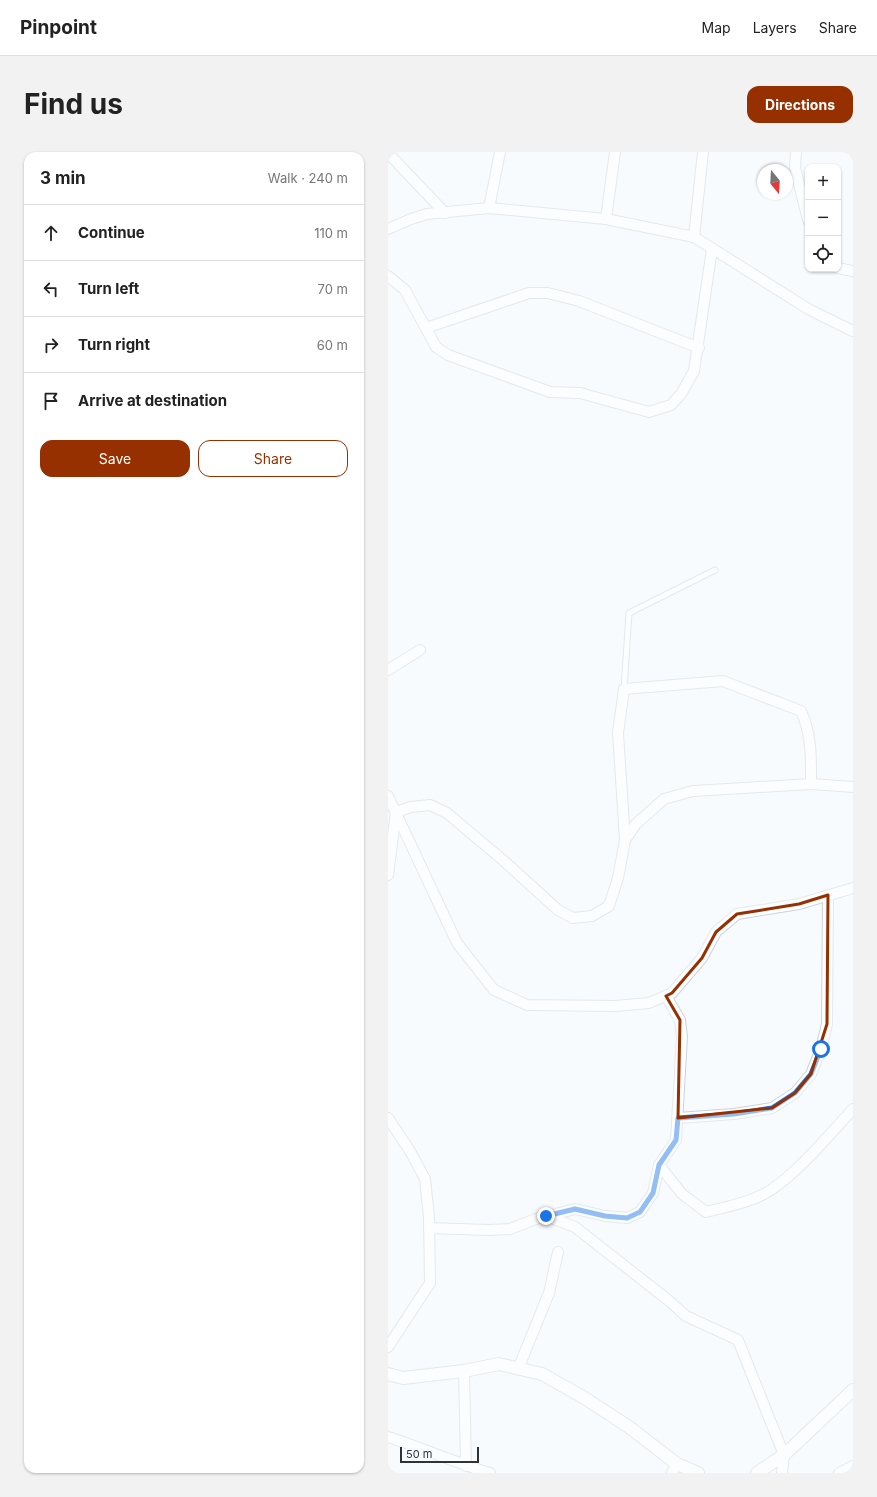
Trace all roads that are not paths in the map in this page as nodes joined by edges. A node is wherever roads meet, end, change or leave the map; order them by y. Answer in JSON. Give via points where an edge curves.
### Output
{"nodes":[{"id":1,"x":500,"y":152,"type":"edge"},
{"id":2,"x":615,"y":152,"type":"edge"},
{"id":3,"x":703,"y":152,"type":"edge"},
{"id":4,"x":796,"y":152,"type":"edge"},
{"id":5,"x":388,"y":153,"type":"edge"},
{"id":6,"x":489,"y":208,"type":"junction"},
{"id":7,"x":805,"y":208,"type":"edge"},
{"id":8,"x":445,"y":213,"type":"junction"},
{"id":9,"x":606,"y":219,"type":"junction"},
{"id":10,"x":388,"y":229,"type":"edge"},
{"id":11,"x":694,"y":237,"type":"junction"},
{"id":12,"x":712,"y":248,"type":"junction"},
{"id":13,"x":841,"y":269,"type":"edge"},
{"id":14,"x":853,"y":271,"type":"edge"},
{"id":15,"x":388,"y":276,"type":"edge"},
{"id":16,"x":426,"y":328,"type":"junction"},
{"id":17,"x":853,"y":331,"type":"edge"},
{"id":18,"x":699,"y":348,"type":"junction"},
{"id":19,"x":715,"y":570,"type":"dead end"},
{"id":20,"x":420,"y":650,"type":"dead end"},
{"id":21,"x":388,"y":670,"type":"edge"},
{"id":22,"x":624,"y":689,"type":"junction"},
{"id":23,"x":811,"y":784,"type":"junction"},
{"id":24,"x":853,"y":787,"type":"edge"},
{"id":25,"x":388,"y":796,"type":"edge"},
{"id":26,"x":396,"y":812,"type":"junction"},
{"id":27,"x":625,"y":840,"type":"junction"},
{"id":28,"x":388,"y":875,"type":"edge"},
{"id":29,"x":853,"y":888,"type":"edge"},
{"id":30,"x":828,"y":895,"type":"junction"},
{"id":31,"x":666,"y":996,"type":"junction"},
{"id":32,"x":853,"y":1109,"type":"edge"},
{"id":33,"x":388,"y":1118,"type":"edge"},
{"id":34,"x":678,"y":1118,"type":"junction"},
{"id":35,"x":659,"y":1165,"type":"junction"},
{"id":36,"x":546,"y":1216,"type":"junction"},
{"id":37,"x":429,"y":1228,"type":"junction"},
{"id":38,"x":558,"y":1252,"type":"dead end"},
{"id":39,"x":388,"y":1347,"type":"edge"},
{"id":40,"x":518,"y":1369,"type":"junction"},
{"id":41,"x":464,"y":1371,"type":"junction"},
{"id":42,"x":388,"y":1374,"type":"edge"},
{"id":43,"x":853,"y":1390,"type":"edge"},
{"id":44,"x":388,"y":1438,"type":"edge"},
{"id":45,"x":784,"y":1455,"type":"junction"},
{"id":46,"x":466,"y":1466,"type":"junction"},
{"id":47,"x":853,"y":1466,"type":"edge"},
{"id":48,"x":674,"y":1469,"type":"edge"},
{"id":49,"x":490,"y":1473,"type":"edge"},
{"id":50,"x":698,"y":1473,"type":"edge"},
{"id":51,"x":757,"y":1473,"type":"edge"},
{"id":52,"x":782,"y":1473,"type":"edge"},
{"id":53,"x":839,"y":1473,"type":"edge"}],
"edges":[{"from":1,"to":6,"type":"street"},
{"from":2,"to":9,"type":"street"},
{"from":3,"to":11,"type":"street"},
{"from":4,"to":7,"type":"street","via":[[795,168]]},
{"from":5,"to":8,"type":"street"},
{"from":6,"to":8,"type":"street"},
{"from":6,"to":9,"type":"street"},
{"from":8,"to":10,"type":"street","via":[[411,219]]},
{"from":9,"to":11,"type":"street"},
{"from":11,"to":12,"type":"street"},
{"from":12,"to":17,"type":"street","via":[[810,310]]},
{"from":12,"to":18,"type":"street"},
{"from":13,"to":14,"type":"street"},
{"from":15,"to":16,"type":"street","via":[[405,290]]},
{"from":16,"to":18,"type":"street","via":[[530,293],[548,293],[579,302]]},
{"from":16,"to":18,"type":"street","via":[[436,347],[448,355],[550,392],[580,393],[649,412],[671,405],[681,394],[694,371]]},
{"from":19,"to":22,"type":"lane","via":[[629,613]]},
{"from":20,"to":21,"type":"street"},
{"from":22,"to":23,"type":"street","via":[[722,681],[801,711],[808,726],[811,747]]},
{"from":22,"to":27,"type":"street","via":[[618,733]]},
{"from":23,"to":24,"type":"street"},
{"from":23,"to":27,"type":"street","via":[[693,791],[679,795],[664,800],[636,824]]},
{"from":25,"to":26,"type":"street"},
{"from":26,"to":27,"type":"street","via":[[411,806],[430,805],[447,813],[558,910],[573,918],[592,916],[609,906],[618,878]]},
{"from":26,"to":28,"type":"street"},
{"from":26,"to":31,"type":"street","via":[[457,943],[494,990],[527,1005],[615,1006],[649,1003]]},
{"from":29,"to":30,"type":"street"},
{"from":30,"to":31,"type":"street","via":[[799,904],[737,914],[716,932],[702,958],[672,993]]},
{"from":30,"to":34,"type":"street","via":[[827,1024],[811,1074],[795,1093],[772,1108]]},
{"from":31,"to":34,"type":"street","via":[[680,1020]]},
{"from":32,"to":35,"type":"street","via":[[790,1175],[763,1195],[740,1204],[706,1212],[682,1194]]},
{"from":33,"to":37,"type":"street","via":[[410,1151],[424,1179]]},
{"from":34,"to":35,"type":"street","via":[[676,1140]]},
{"from":35,"to":36,"type":"street","via":[[653,1193],[640,1212],[627,1218],[575,1209]]},
{"from":36,"to":37,"type":"street","via":[[510,1229]]},
{"from":36,"to":45,"type":"street","via":[[576,1227],[686,1316],[738,1340]]},
{"from":37,"to":39,"type":"street","via":[[430,1283]]},
{"from":38,"to":40,"type":"street","via":[[548,1293]]},
{"from":40,"to":41,"type":"street","via":[[499,1364]]},
{"from":40,"to":48,"type":"street","via":[[542,1374],[583,1397],[628,1427]]},
{"from":41,"to":42,"type":"street","via":[[402,1378]]},
{"from":41,"to":46,"type":"street"},
{"from":43,"to":45,"type":"street"},
{"from":44,"to":46,"type":"street"},
{"from":45,"to":51,"type":"street"},
{"from":45,"to":52,"type":"street"},
{"from":46,"to":49,"type":"street"},
{"from":47,"to":53,"type":"street"},
{"from":48,"to":50,"type":"street"}]}
